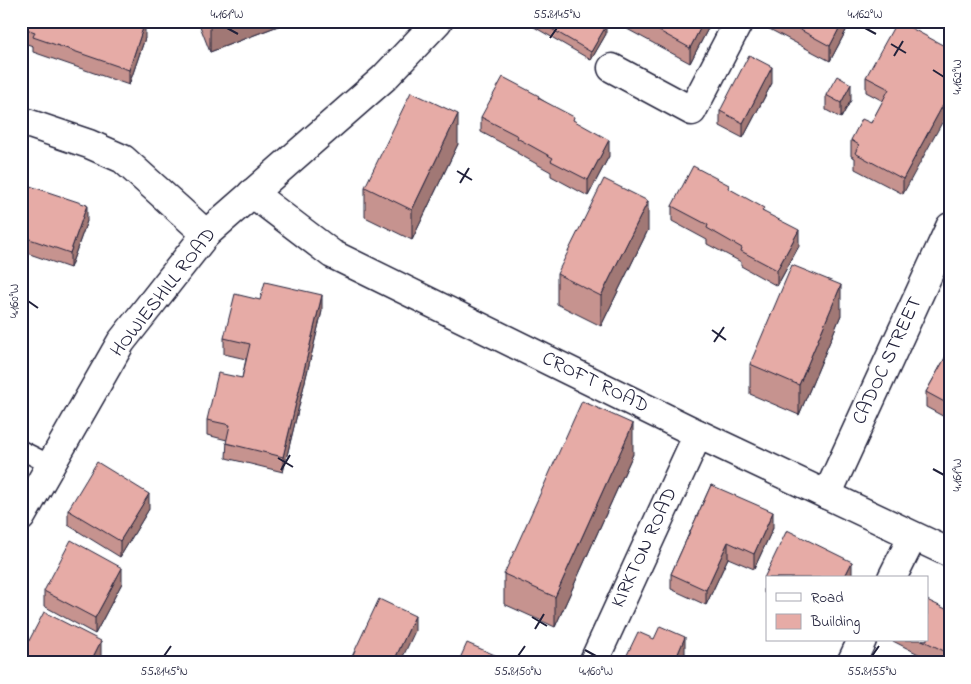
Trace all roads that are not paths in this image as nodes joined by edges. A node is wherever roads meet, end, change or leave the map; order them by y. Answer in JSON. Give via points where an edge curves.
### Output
{"nodes":[{"id":1,"x":438,"y":21,"type":"edge"},
{"id":2,"x":739,"y":21,"type":"edge"},
{"id":3,"x":612,"y":68,"type":"dead end"},
{"id":4,"x":21,"y":121,"type":"edge"},
{"id":5,"x":252,"y":194,"type":"junction"},
{"id":6,"x":950,"y":227,"type":"edge"},
{"id":7,"x":206,"y":234,"type":"junction"},
{"id":8,"x":698,"y":434,"type":"junction"},
{"id":9,"x":21,"y":450,"type":"edge"},
{"id":10,"x":51,"y":465,"type":"junction"},
{"id":11,"x":827,"y":495,"type":"junction"},
{"id":12,"x":21,"y":517,"type":"edge"},
{"id":13,"x":913,"y":536,"type":"junction"},
{"id":14,"x":950,"y":553,"type":"edge"},
{"id":15,"x":893,"y":576,"type":"edge"},
{"id":16,"x":861,"y":642,"type":"edge"},
{"id":17,"x":593,"y":663,"type":"edge"},
{"id":18,"x":851,"y":663,"type":"edge"}],
"edges":[{"from":1,"to":5,"type":"street","name":"HOWIESHILL ROAD","via":[[384,78]]},
{"from":2,"to":3,"type":"street","via":[[692,111]]},
{"from":4,"to":7,"type":"street","via":[[123,159]]},
{"from":5,"to":7,"type":"street","name":"HOWIESHILL ROAD"},
{"from":5,"to":8,"type":"street","name":"CROFT ROAD","via":[[332,254]]},
{"from":6,"to":11,"type":"street","name":"CADOC STREET"},
{"from":7,"to":10,"type":"street","name":"HOWIESHILL ROAD","via":[[121,342]]},
{"from":8,"to":11,"type":"street","name":"CROFT ROAD"},
{"from":8,"to":17,"type":"street","name":"KIRKTON ROAD"},
{"from":9,"to":10,"type":"lane"},
{"from":10,"to":12,"type":"street","name":"HOWIESHILL ROAD"},
{"from":11,"to":13,"type":"street","name":"CROFT ROAD"},
{"from":13,"to":14,"type":"street","name":"CROFT ROAD"},
{"from":13,"to":15,"type":"street"},
{"from":16,"to":18,"type":"street"}]}
